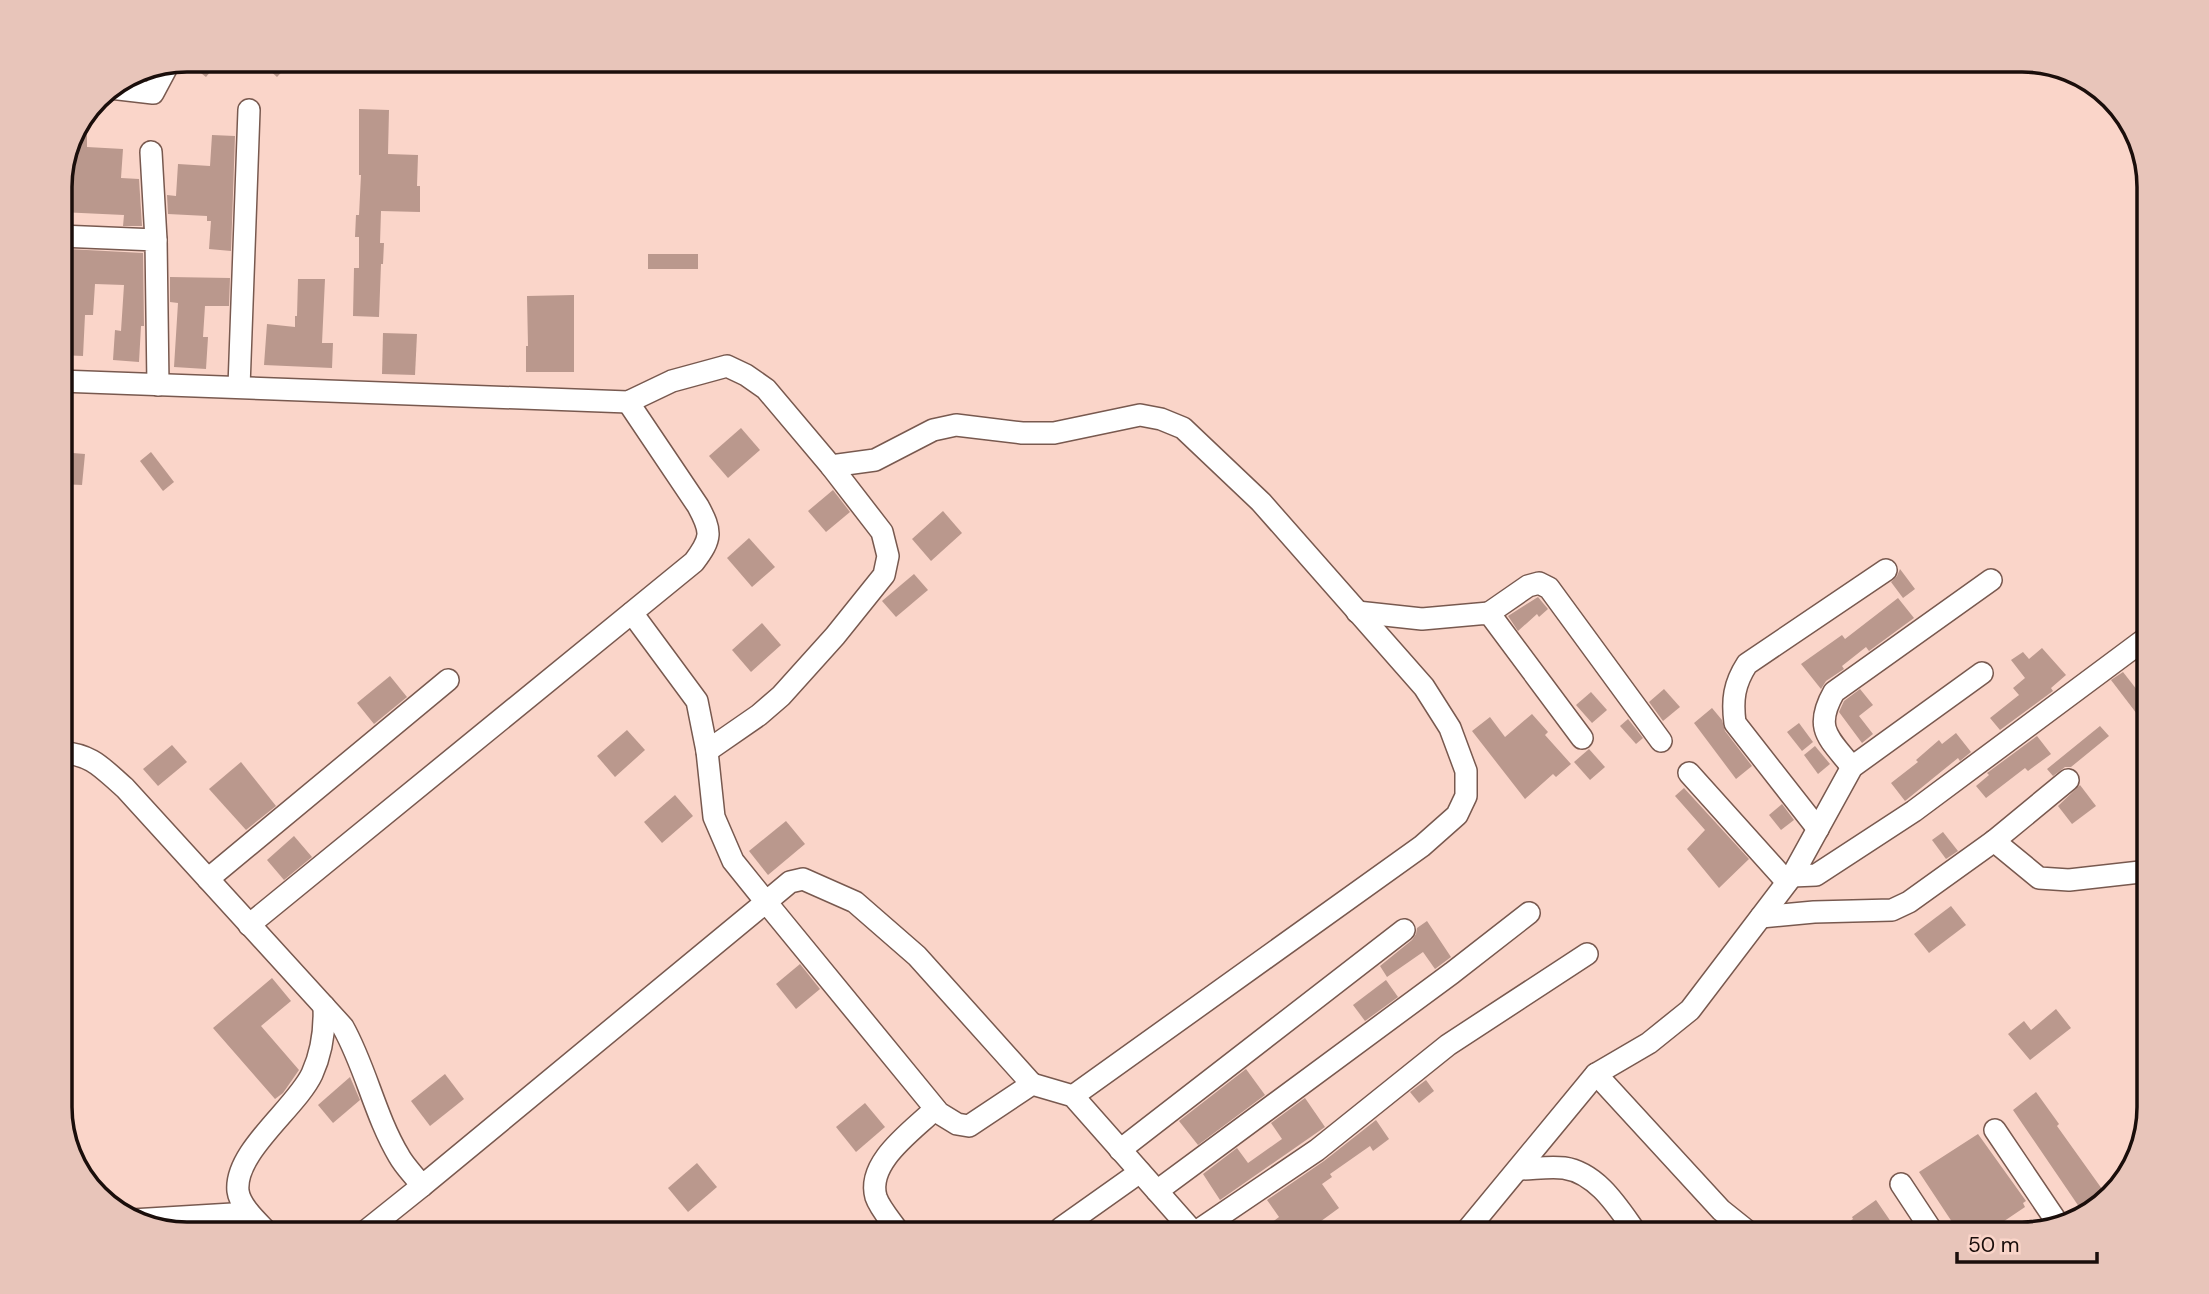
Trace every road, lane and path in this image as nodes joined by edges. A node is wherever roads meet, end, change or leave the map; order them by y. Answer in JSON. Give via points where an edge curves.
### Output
{"nodes":[{"id":1,"x":163,"y":75,"type":"edge"},
{"id":2,"x":125,"y":90,"type":"edge"},
{"id":3,"x":249,"y":110,"type":"dead end"},
{"id":4,"x":151,"y":152,"type":"dead end"},
{"id":5,"x":72,"y":236,"type":"edge"},
{"id":6,"x":156,"y":240,"type":"junction"},
{"id":7,"x":72,"y":381,"type":"edge"},
{"id":8,"x":158,"y":385,"type":"junction"},
{"id":9,"x":239,"y":387,"type":"junction"},
{"id":10,"x":628,"y":402,"type":"junction"},
{"id":11,"x":831,"y":466,"type":"junction"},
{"id":12,"x":1886,"y":570,"type":"dead end"},
{"id":13,"x":1991,"y":580,"type":"dead end"},
{"id":14,"x":1357,"y":612,"type":"junction"},
{"id":15,"x":1489,"y":612,"type":"junction"},
{"id":16,"x":632,"y":613,"type":"junction"},
{"id":17,"x":2137,"y":645,"type":"edge"},
{"id":18,"x":1982,"y":673,"type":"dead end"},
{"id":19,"x":448,"y":680,"type":"dead end"},
{"id":20,"x":1582,"y":738,"type":"dead end"},
{"id":21,"x":1661,"y":741,"type":"dead end"},
{"id":22,"x":707,"y":751,"type":"junction"},
{"id":23,"x":72,"y":753,"type":"edge"},
{"id":24,"x":1852,"y":767,"type":"junction"},
{"id":25,"x":1689,"y":773,"type":"dead end"},
{"id":26,"x":2068,"y":780,"type":"dead end"},
{"id":27,"x":1818,"y":829,"type":"junction"},
{"id":28,"x":1994,"y":841,"type":"junction"},
{"id":29,"x":2137,"y":874,"type":"edge"},
{"id":30,"x":208,"y":879,"type":"junction"},
{"id":31,"x":1790,"y":879,"type":"junction"},
{"id":32,"x":766,"y":902,"type":"junction"},
{"id":33,"x":1529,"y":913,"type":"dead end"},
{"id":34,"x":1761,"y":918,"type":"junction"},
{"id":35,"x":249,"y":925,"type":"junction"},
{"id":36,"x":1404,"y":930,"type":"dead end"},
{"id":37,"x":1587,"y":954,"type":"dead end"},
{"id":38,"x":324,"y":1006,"type":"junction"},
{"id":39,"x":1596,"y":1074,"type":"junction"},
{"id":40,"x":1032,"y":1084,"type":"junction"},
{"id":41,"x":1073,"y":1096,"type":"junction"},
{"id":42,"x":935,"y":1109,"type":"junction"},
{"id":43,"x":1995,"y":1130,"type":"dead end"},
{"id":44,"x":1121,"y":1150,"type":"junction"},
{"id":45,"x":1519,"y":1169,"type":"junction"},
{"id":46,"x":1140,"y":1172,"type":"junction"},
{"id":47,"x":1900,"y":1184,"type":"dead end"},
{"id":48,"x":422,"y":1186,"type":"junction"},
{"id":49,"x":1157,"y":1191,"type":"junction"},
{"id":50,"x":249,"y":1213,"type":"junction"},
{"id":51,"x":2054,"y":1217,"type":"edge"},
{"id":52,"x":159,"y":1218,"type":"edge"},
{"id":53,"x":258,"y":1222,"type":"edge"},
{"id":54,"x":377,"y":1222,"type":"edge"},
{"id":55,"x":892,"y":1222,"type":"edge"},
{"id":56,"x":1069,"y":1222,"type":"edge"},
{"id":57,"x":1184,"y":1222,"type":"edge"},
{"id":58,"x":1212,"y":1222,"type":"edge"},
{"id":59,"x":1474,"y":1222,"type":"edge"},
{"id":60,"x":1629,"y":1222,"type":"edge"},
{"id":61,"x":1731,"y":1222,"type":"edge"},
{"id":62,"x":1926,"y":1222,"type":"edge"}],
"edges":[{"from":1,"to":2,"type":"street","via":[[153,93]]},
{"from":3,"to":9,"type":"street"},
{"from":4,"to":6,"type":"street"},
{"from":5,"to":6,"type":"street"},
{"from":6,"to":8,"type":"street"},
{"from":7,"to":8,"type":"street"},
{"from":8,"to":9,"type":"street"},
{"from":9,"to":10,"type":"street"},
{"from":10,"to":11,"type":"street","via":[[672,381],[727,366],[766,389]]},
{"from":10,"to":16,"type":"street","via":[[698,506],[710,532],[694,562]]},
{"from":11,"to":14,"type":"street","via":[[875,460],[933,430],[956,425],[1054,433],[1140,415],[1161,419],[1183,428],[1261,502]]},
{"from":11,"to":22,"type":"street","via":[[882,532],[888,556],[884,575],[781,696]]},
{"from":12,"to":27,"type":"street","via":[[1747,664],[1738,678],[1732,701],[1735,723]]},
{"from":13,"to":24,"type":"street","via":[[1834,692],[1823,718],[1826,735]]},
{"from":14,"to":15,"type":"street","via":[[1422,619]]},
{"from":14,"to":41,"type":"street","via":[[1424,687],[1450,729],[1466,771],[1466,796],[1457,815],[1422,846]]},
{"from":15,"to":20,"type":"street"},
{"from":15,"to":21,"type":"street","via":[[1528,586],[1539,583],[1549,589]]},
{"from":16,"to":22,"type":"street","via":[[697,701]]},
{"from":16,"to":35,"type":"street"},
{"from":17,"to":31,"type":"street","via":[[1914,811],[1816,875]]},
{"from":18,"to":24,"type":"street"},
{"from":19,"to":30,"type":"street"},
{"from":22,"to":32,"type":"street","via":[[713,817],[733,861]]},
{"from":23,"to":30,"type":"street","via":[[81,754],[125,788]]},
{"from":24,"to":27,"type":"street"},
{"from":25,"to":31,"type":"street"},
{"from":26,"to":28,"type":"street"},
{"from":27,"to":31,"type":"street"},
{"from":28,"to":29,"type":"street","via":[[2039,878]]},
{"from":28,"to":34,"type":"street","via":[[1892,910]]},
{"from":30,"to":35,"type":"street"},
{"from":31,"to":34,"type":"street"},
{"from":32,"to":40,"type":"street","via":[[790,882],[803,879],[855,902],[917,956]]},
{"from":32,"to":42,"type":"street"},
{"from":32,"to":48,"type":"street"},
{"from":33,"to":49,"type":"street"},
{"from":34,"to":39,"type":"street","via":[[1690,1010],[1649,1043]]},
{"from":35,"to":38,"type":"street"},
{"from":36,"to":44,"type":"street"},
{"from":37,"to":58,"type":"street","via":[[1448,1045],[1317,1150]]},
{"from":38,"to":48,"type":"street","via":[[344,1027],[358,1052],[399,1157]]},
{"from":38,"to":50,"type":"street","via":[[325,1032],[311,1075],[256,1142],[239,1178],[238,1193]]},
{"from":39,"to":45,"type":"street"},
{"from":39,"to":61,"type":"street"},
{"from":40,"to":41,"type":"street"},
{"from":40,"to":42,"type":"street","via":[[969,1126],[957,1124]]},
{"from":41,"to":44,"type":"street"},
{"from":42,"to":55,"type":"street","via":[[888,1153],[875,1180],[876,1197]]},
{"from":43,"to":51,"type":"street"},
{"from":44,"to":46,"type":"street"},
{"from":45,"to":59,"type":"street"},
{"from":45,"to":60,"type":"street","via":[[1565,1168],[1582,1175],[1617,1205]]},
{"from":46,"to":49,"type":"street"},
{"from":46,"to":56,"type":"street"},
{"from":47,"to":62,"type":"street"},
{"from":48,"to":54,"type":"street"},
{"from":49,"to":57,"type":"street"},
{"from":50,"to":52,"type":"street"},
{"from":50,"to":53,"type":"street"}]}
